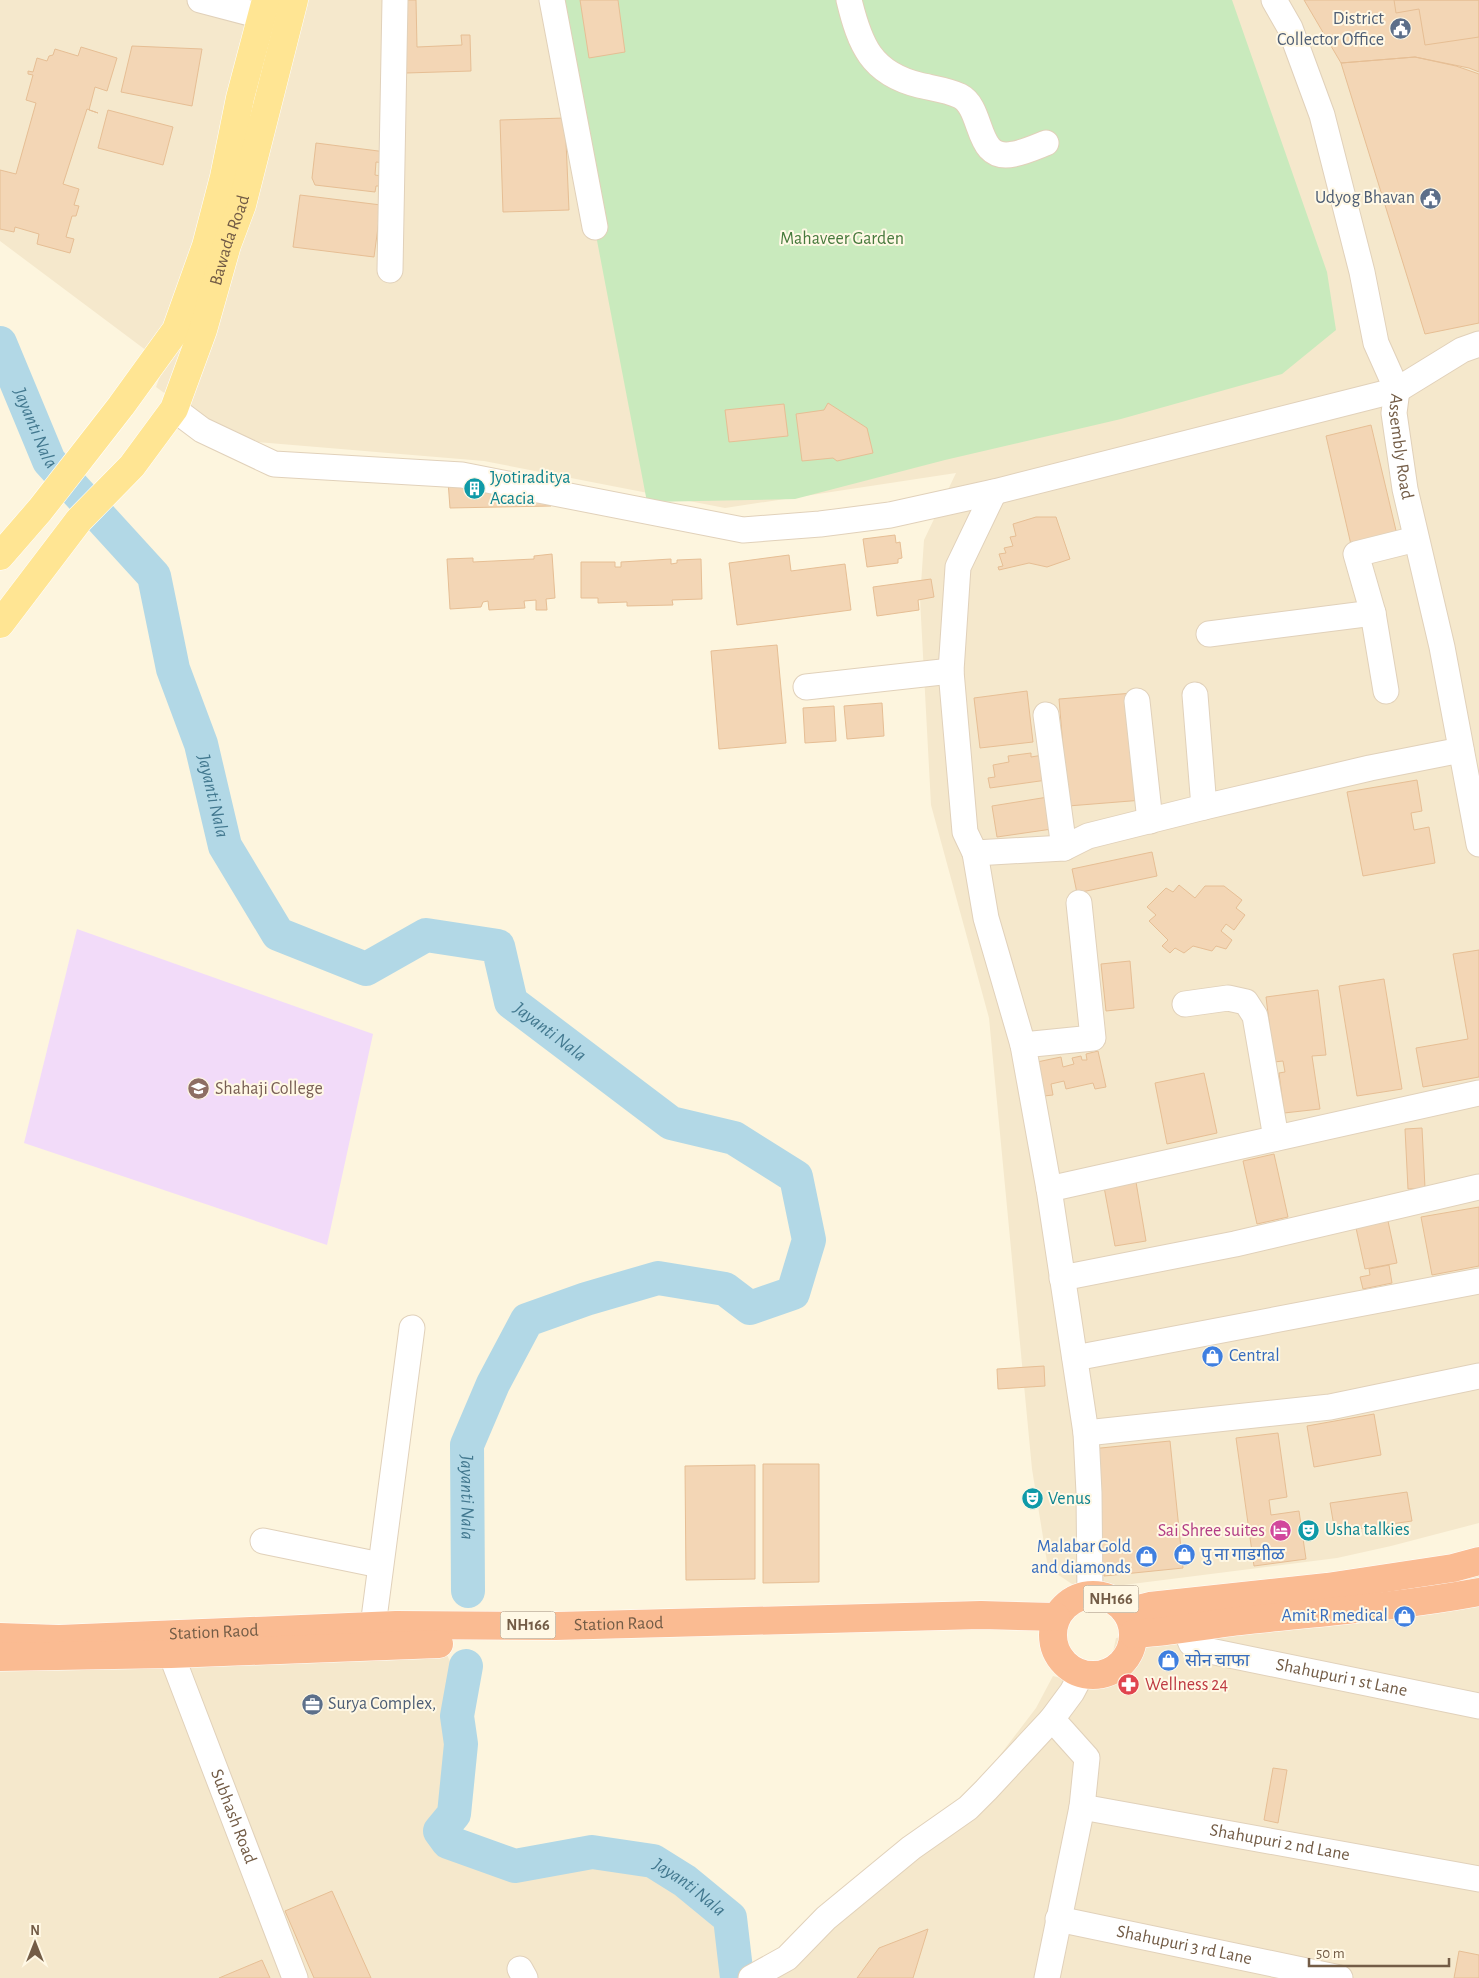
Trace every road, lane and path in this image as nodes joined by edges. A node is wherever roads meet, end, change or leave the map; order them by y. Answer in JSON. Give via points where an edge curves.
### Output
{"nodes":[{"id":1,"x":200,"y":0,"type":"edge"},
{"id":2,"x":294,"y":0,"type":"edge"},
{"id":3,"x":395,"y":0,"type":"edge"},
{"id":4,"x":552,"y":0,"type":"edge"},
{"id":5,"x":849,"y":0,"type":"edge"},
{"id":6,"x":1274,"y":0,"type":"edge"},
{"id":7,"x":264,"y":8,"type":"edge"},
{"id":8,"x":1046,"y":143,"type":"dead end"},
{"id":9,"x":595,"y":227,"type":"dead end"},
{"id":10,"x":390,"y":270,"type":"dead end"},
{"id":11,"x":1479,"y":344,"type":"edge"},
{"id":12,"x":1397,"y":390,"type":"junction"},
{"id":13,"x":174,"y":409,"type":"junction"},
{"id":14,"x":994,"y":492,"type":"junction"},
{"id":15,"x":1416,"y":538,"type":"junction"},
{"id":16,"x":0,"y":556,"type":"edge"},
{"id":17,"x":1372,"y":613,"type":"junction"},
{"id":18,"x":0,"y":624,"type":"edge"},
{"id":19,"x":1209,"y":634,"type":"dead end"},
{"id":20,"x":951,"y":671,"type":"junction"},
{"id":21,"x":806,"y":687,"type":"dead end"},
{"id":22,"x":1386,"y":691,"type":"dead end"},
{"id":23,"x":1195,"y":694,"type":"dead end"},
{"id":24,"x":1137,"y":701,"type":"dead end"},
{"id":25,"x":1046,"y":715,"type":"dead end"},
{"id":26,"x":1461,"y":750,"type":"junction"},
{"id":27,"x":1204,"y":807,"type":"junction"},
{"id":28,"x":1150,"y":821,"type":"junction"},
{"id":29,"x":1479,"y":844,"type":"edge"},
{"id":30,"x":1064,"y":848,"type":"junction"},
{"id":31,"x":975,"y":853,"type":"junction"},
{"id":32,"x":1079,"y":903,"type":"dead end"},
{"id":33,"x":1185,"y":1004,"type":"dead end"},
{"id":34,"x":1022,"y":1045,"type":"junction"},
{"id":35,"x":1479,"y":1093,"type":"edge"},
{"id":36,"x":1276,"y":1138,"type":"junction"},
{"id":37,"x":1479,"y":1187,"type":"edge"},
{"id":38,"x":1048,"y":1189,"type":"junction"},
{"id":39,"x":1062,"y":1278,"type":"junction"},
{"id":40,"x":1479,"y":1281,"type":"edge"},
{"id":41,"x":412,"y":1328,"type":"dead end"},
{"id":42,"x":1076,"y":1358,"type":"junction"},
{"id":43,"x":1479,"y":1376,"type":"edge"},
{"id":44,"x":1086,"y":1433,"type":"junction"},
{"id":45,"x":263,"y":1541,"type":"dead end"},
{"id":46,"x":1479,"y":1561,"type":"edge"},
{"id":47,"x":380,"y":1565,"type":"junction"},
{"id":48,"x":1479,"y":1592,"type":"edge"},
{"id":49,"x":1090,"y":1595,"type":"junction"},
{"id":50,"x":1055,"y":1625,"type":"junction"},
{"id":51,"x":372,"y":1626,"type":"junction"},
{"id":52,"x":1185,"y":1628,"type":"junction"},
{"id":53,"x":1129,"y":1633,"type":"junction"},
{"id":54,"x":0,"y":1637,"type":"edge"},
{"id":55,"x":171,"y":1654,"type":"junction"},
{"id":56,"x":0,"y":1657,"type":"edge"},
{"id":57,"x":1082,"y":1673,"type":"junction"},
{"id":58,"x":1479,"y":1706,"type":"edge"},
{"id":59,"x":1052,"y":1719,"type":"junction"},
{"id":60,"x":1082,"y":1807,"type":"junction"},
{"id":61,"x":1479,"y":1879,"type":"edge"},
{"id":62,"x":1058,"y":1919,"type":"junction"},
{"id":63,"x":295,"y":1978,"type":"edge"},
{"id":64,"x":751,"y":1978,"type":"edge"},
{"id":65,"x":1047,"y":1978,"type":"edge"},
{"id":66,"x":1340,"y":1978,"type":"edge"}],
"edges":[{"from":1,"to":7,"type":"street"},
{"from":2,"to":13,"type":"main road","name":"Bawada Road","via":[[242,204],[203,330]]},
{"from":3,"to":10,"type":"street"},
{"from":4,"to":9,"type":"street"},
{"from":5,"to":8,"type":"street","via":[[870,58],[890,75],[959,95],[968,102],[989,149],[1013,155]]},
{"from":6,"to":12,"type":"street","name":"Assembly Road","via":[[1290,28],[1322,115],[1362,272],[1376,342]]},
{"from":7,"to":16,"type":"main road","via":[[206,246],[176,330],[40,510]]},
{"from":11,"to":12,"type":"street","via":[[1462,350]]},
{"from":12,"to":14,"type":"street"},
{"from":12,"to":15,"type":"street","name":"Assembly Road","via":[[1394,413]]},
{"from":13,"to":14,"type":"street","via":[[202,430],[274,464],[462,475],[743,530],[890,515]]},
{"from":13,"to":18,"type":"main road","name":"Bawada Road","via":[[132,466],[79,520]]},
{"from":14,"to":20,"type":"street","via":[[958,567]]},
{"from":15,"to":17,"type":"street","via":[[1356,554]]},
{"from":15,"to":26,"type":"street","name":"Assembly Road","via":[[1442,647]]},
{"from":17,"to":19,"type":"street"},
{"from":17,"to":22,"type":"street"},
{"from":20,"to":21,"type":"street"},
{"from":20,"to":31,"type":"street","via":[[965,832]]},
{"from":23,"to":27,"type":"street"},
{"from":24,"to":28,"type":"street"},
{"from":25,"to":30,"type":"street"},
{"from":26,"to":27,"type":"street"},
{"from":26,"to":29,"type":"street","name":"Assembly Road"},
{"from":27,"to":28,"type":"street"},
{"from":28,"to":30,"type":"street","via":[[1088,836]]},
{"from":30,"to":31,"type":"street"},
{"from":31,"to":34,"type":"street","via":[[986,918]]},
{"from":32,"to":34,"type":"street","via":[[1093,1038]]},
{"from":33,"to":36,"type":"street","via":[[1228,998],[1246,1002],[1255,1016]]},
{"from":34,"to":38,"type":"street"},
{"from":35,"to":36,"type":"street"},
{"from":36,"to":38,"type":"street"},
{"from":37,"to":39,"type":"street","via":[[1235,1244]]},
{"from":38,"to":39,"type":"street"},
{"from":39,"to":42,"type":"street"},
{"from":40,"to":42,"type":"street"},
{"from":41,"to":47,"type":"street"},
{"from":42,"to":44,"type":"street"},
{"from":43,"to":44,"type":"street","via":[[1330,1407]]},
{"from":44,"to":49,"type":"street"},
{"from":45,"to":47,"type":"street"},
{"from":46,"to":53,"type":"highway","number":"NH166","via":[[1453,1568],[1327,1587],[1150,1606]]},
{"from":47,"to":51,"type":"street"},
{"from":48,"to":52,"type":"highway","number":"NH166","via":[[1370,1608]]},
{"from":49,"to":50,"type":"highway","number":"NH166","via":[[1075,1599],[1064,1607]]},
{"from":49,"to":53,"type":"highway","number":"NH166","via":[[1113,1600]]},
{"from":50,"to":51,"type":"highway","name":"Station Raod","number":"NH166","via":[[981,1615],[554,1626]]},
{"from":50,"to":55,"type":"highway","number":"NH166","via":[[388,1644]]},
{"from":50,"to":57,"type":"highway","via":[[1058,1654],[1072,1669]]},
{"from":51,"to":54,"type":"highway","name":"Station Raod","number":"NH166","via":[[59,1638]]},
{"from":52,"to":53,"type":"highway","number":"NH166","via":[[1160,1633]]},
{"from":52,"to":58,"type":"street","name":"Shahupuri 1 st Lane","via":[[1191,1642],[1210,1651]]},
{"from":53,"to":57,"type":"highway","number":"NH166","via":[[1121,1663],[1108,1671]]},
{"from":55,"to":56,"type":"highway","number":"NH166"},
{"from":55,"to":63,"type":"street","name":"Subhash Road"},
{"from":57,"to":59,"type":"street"},
{"from":59,"to":60,"type":"street","via":[[1087,1758]]},
{"from":59,"to":64,"type":"street","via":[[974,1802],[911,1848],[826,1918],[787,1958]]},
{"from":60,"to":61,"type":"street","name":"Shahupuri 2 nd Lane"},
{"from":60,"to":62,"type":"street"},
{"from":62,"to":65,"type":"street"},
{"from":62,"to":66,"type":"street","name":"Shahupuri 3 rd Lane"}]}
